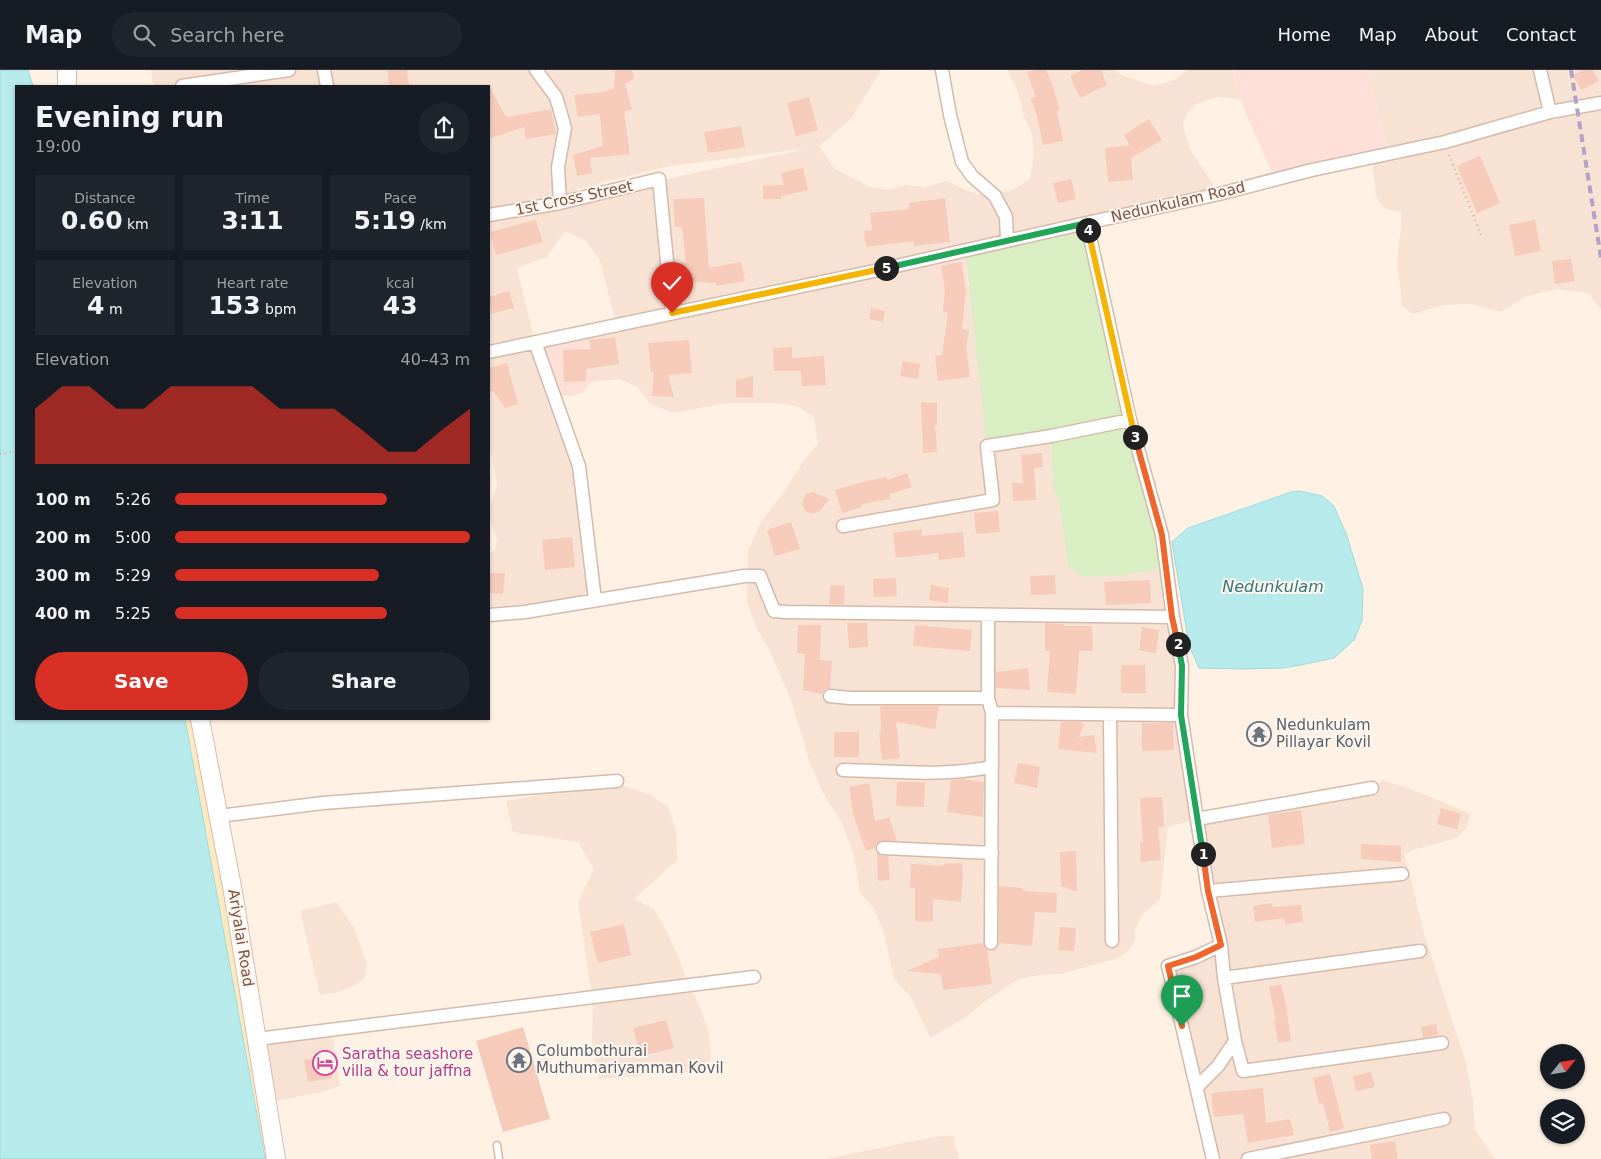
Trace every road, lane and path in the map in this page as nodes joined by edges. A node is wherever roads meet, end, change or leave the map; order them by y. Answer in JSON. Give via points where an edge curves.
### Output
{"nodes":[{"id":1,"x":68,"y":70,"type":"edge"},
{"id":2,"x":289,"y":70,"type":"edge"},
{"id":3,"x":324,"y":70,"type":"edge"},
{"id":4,"x":536,"y":70,"type":"edge"},
{"id":5,"x":942,"y":70,"type":"edge"},
{"id":6,"x":1540,"y":70,"type":"edge"},
{"id":7,"x":67,"y":85,"type":"edge"},
{"id":8,"x":189,"y":85,"type":"edge"},
{"id":9,"x":328,"y":85,"type":"edge"},
{"id":10,"x":1601,"y":103,"type":"edge"},
{"id":11,"x":1550,"y":112,"type":"junction"},
{"id":12,"x":1445,"y":142,"type":"junction"},
{"id":13,"x":560,"y":203,"type":"junction"},
{"id":14,"x":490,"y":215,"type":"edge"},
{"id":15,"x":1087,"y":223,"type":"junction"},
{"id":16,"x":1482,"y":237,"type":"dead end"},
{"id":17,"x":1008,"y":240,"type":"junction"},
{"id":18,"x":672,"y":313,"type":"junction"},
{"id":19,"x":535,"y":342,"type":"junction"},
{"id":20,"x":490,"y":352,"type":"edge"},
{"id":21,"x":1130,"y":420,"type":"junction"},
{"id":22,"x":15,"y":451,"type":"edge"},
{"id":23,"x":0,"y":454,"type":"edge"},
{"id":24,"x":843,"y":526,"type":"dead end"},
{"id":25,"x":595,"y":600,"type":"junction"},
{"id":26,"x":490,"y":615,"type":"edge"},
{"id":27,"x":988,"y":615,"type":"junction"},
{"id":28,"x":1172,"y":617,"type":"junction"},
{"id":29,"x":830,"y":696,"type":"dead end"},
{"id":30,"x":988,"y":698,"type":"junction"},
{"id":31,"x":992,"y":713,"type":"junction"},
{"id":32,"x":1110,"y":715,"type":"junction"},
{"id":33,"x":1181,"y":715,"type":"junction"},
{"id":34,"x":200,"y":720,"type":"edge"},
{"id":35,"x":991,"y":767,"type":"junction"},
{"id":36,"x":843,"y":770,"type":"dead end"},
{"id":37,"x":617,"y":780,"type":"dead end"},
{"id":38,"x":1372,"y":788,"type":"dead end"},
{"id":39,"x":219,"y":816,"type":"junction"},
{"id":40,"x":1197,"y":819,"type":"junction"},
{"id":41,"x":883,"y":848,"type":"dead end"},
{"id":42,"x":992,"y":853,"type":"junction"},
{"id":43,"x":1402,"y":874,"type":"dead end"},
{"id":44,"x":1208,"y":891,"type":"junction"},
{"id":45,"x":1112,"y":941,"type":"dead end"},
{"id":46,"x":990,"y":943,"type":"dead end"},
{"id":47,"x":1221,"y":945,"type":"junction"},
{"id":48,"x":1420,"y":951,"type":"dead end"},
{"id":49,"x":754,"y":977,"type":"dead end"},
{"id":50,"x":1224,"y":978,"type":"junction"},
{"id":51,"x":257,"y":1039,"type":"junction"},
{"id":52,"x":1235,"y":1041,"type":"junction"},
{"id":53,"x":1442,"y":1043,"type":"dead end"},
{"id":54,"x":1197,"y":1087,"type":"junction"},
{"id":55,"x":1444,"y":1119,"type":"dead end"},
{"id":56,"x":497,"y":1145,"type":"dead end"},
{"id":57,"x":276,"y":1159,"type":"edge"},
{"id":58,"x":499,"y":1159,"type":"edge"},
{"id":59,"x":1213,"y":1159,"type":"edge"},
{"id":60,"x":1248,"y":1159,"type":"edge"}],
"edges":[{"from":1,"to":7,"type":"street"},
{"from":2,"to":8,"type":"street"},
{"from":3,"to":9,"type":"street"},
{"from":4,"to":13,"type":"street","via":[[556,97],[565,128],[558,167]]},
{"from":5,"to":17,"type":"street","via":[[962,162],[972,176],[995,196],[1006,217]]},
{"from":6,"to":11,"type":"street"},
{"from":10,"to":11,"type":"street","name":"Nedunkulam Road"},
{"from":11,"to":12,"type":"street","name":"Nedunkulam Road"},
{"from":12,"to":15,"type":"street","name":"Nedunkulam Road"},
{"from":12,"to":16,"type":"path"},
{"from":13,"to":14,"type":"street","name":"1st Cross Street"},
{"from":13,"to":18,"type":"street","name":"1st Cross Street","via":[[659,179]]},
{"from":15,"to":17,"type":"street","name":"Nedunkulam Road"},
{"from":15,"to":21,"type":"street"},
{"from":17,"to":18,"type":"street","name":"Nedunkulam Road"},
{"from":18,"to":19,"type":"street","name":"Nedunkulam Road"},
{"from":19,"to":20,"type":"street","name":"Nedunkulam Road"},
{"from":19,"to":25,"type":"street","via":[[579,466]]},
{"from":21,"to":24,"type":"street","via":[[987,446],[994,500]]},
{"from":21,"to":28,"type":"street","via":[[1162,535]]},
{"from":22,"to":23,"type":"path"},
{"from":25,"to":26,"type":"street"},
{"from":25,"to":27,"type":"street","via":[[760,576],[774,611]]},
{"from":27,"to":28,"type":"street"},
{"from":27,"to":30,"type":"street"},
{"from":28,"to":33,"type":"street","via":[[1182,666]]},
{"from":29,"to":30,"type":"street"},
{"from":30,"to":31,"type":"street"},
{"from":31,"to":32,"type":"street"},
{"from":31,"to":35,"type":"street"},
{"from":32,"to":33,"type":"street"},
{"from":32,"to":45,"type":"street"},
{"from":33,"to":40,"type":"street"},
{"from":34,"to":39,"type":"street","name":"Ariyalai Road"},
{"from":35,"to":36,"type":"street","via":[[925,773]]},
{"from":35,"to":42,"type":"street"},
{"from":37,"to":39,"type":"street","via":[[323,803]]},
{"from":38,"to":40,"type":"street"},
{"from":39,"to":51,"type":"street","name":"Ariyalai Road"},
{"from":40,"to":44,"type":"street"},
{"from":41,"to":42,"type":"street"},
{"from":42,"to":46,"type":"street"},
{"from":43,"to":44,"type":"street"},
{"from":44,"to":47,"type":"street"},
{"from":47,"to":50,"type":"street"},
{"from":47,"to":54,"type":"street","via":[[1168,966]]},
{"from":48,"to":50,"type":"street"},
{"from":49,"to":51,"type":"street"},
{"from":50,"to":52,"type":"street"},
{"from":51,"to":57,"type":"street","name":"Ariyalai Road"},
{"from":52,"to":53,"type":"street","via":[[1243,1071]]},
{"from":52,"to":54,"type":"street","via":[[1218,1066]]},
{"from":54,"to":59,"type":"street"},
{"from":55,"to":60,"type":"street"},
{"from":56,"to":58,"type":"lane"}]}
